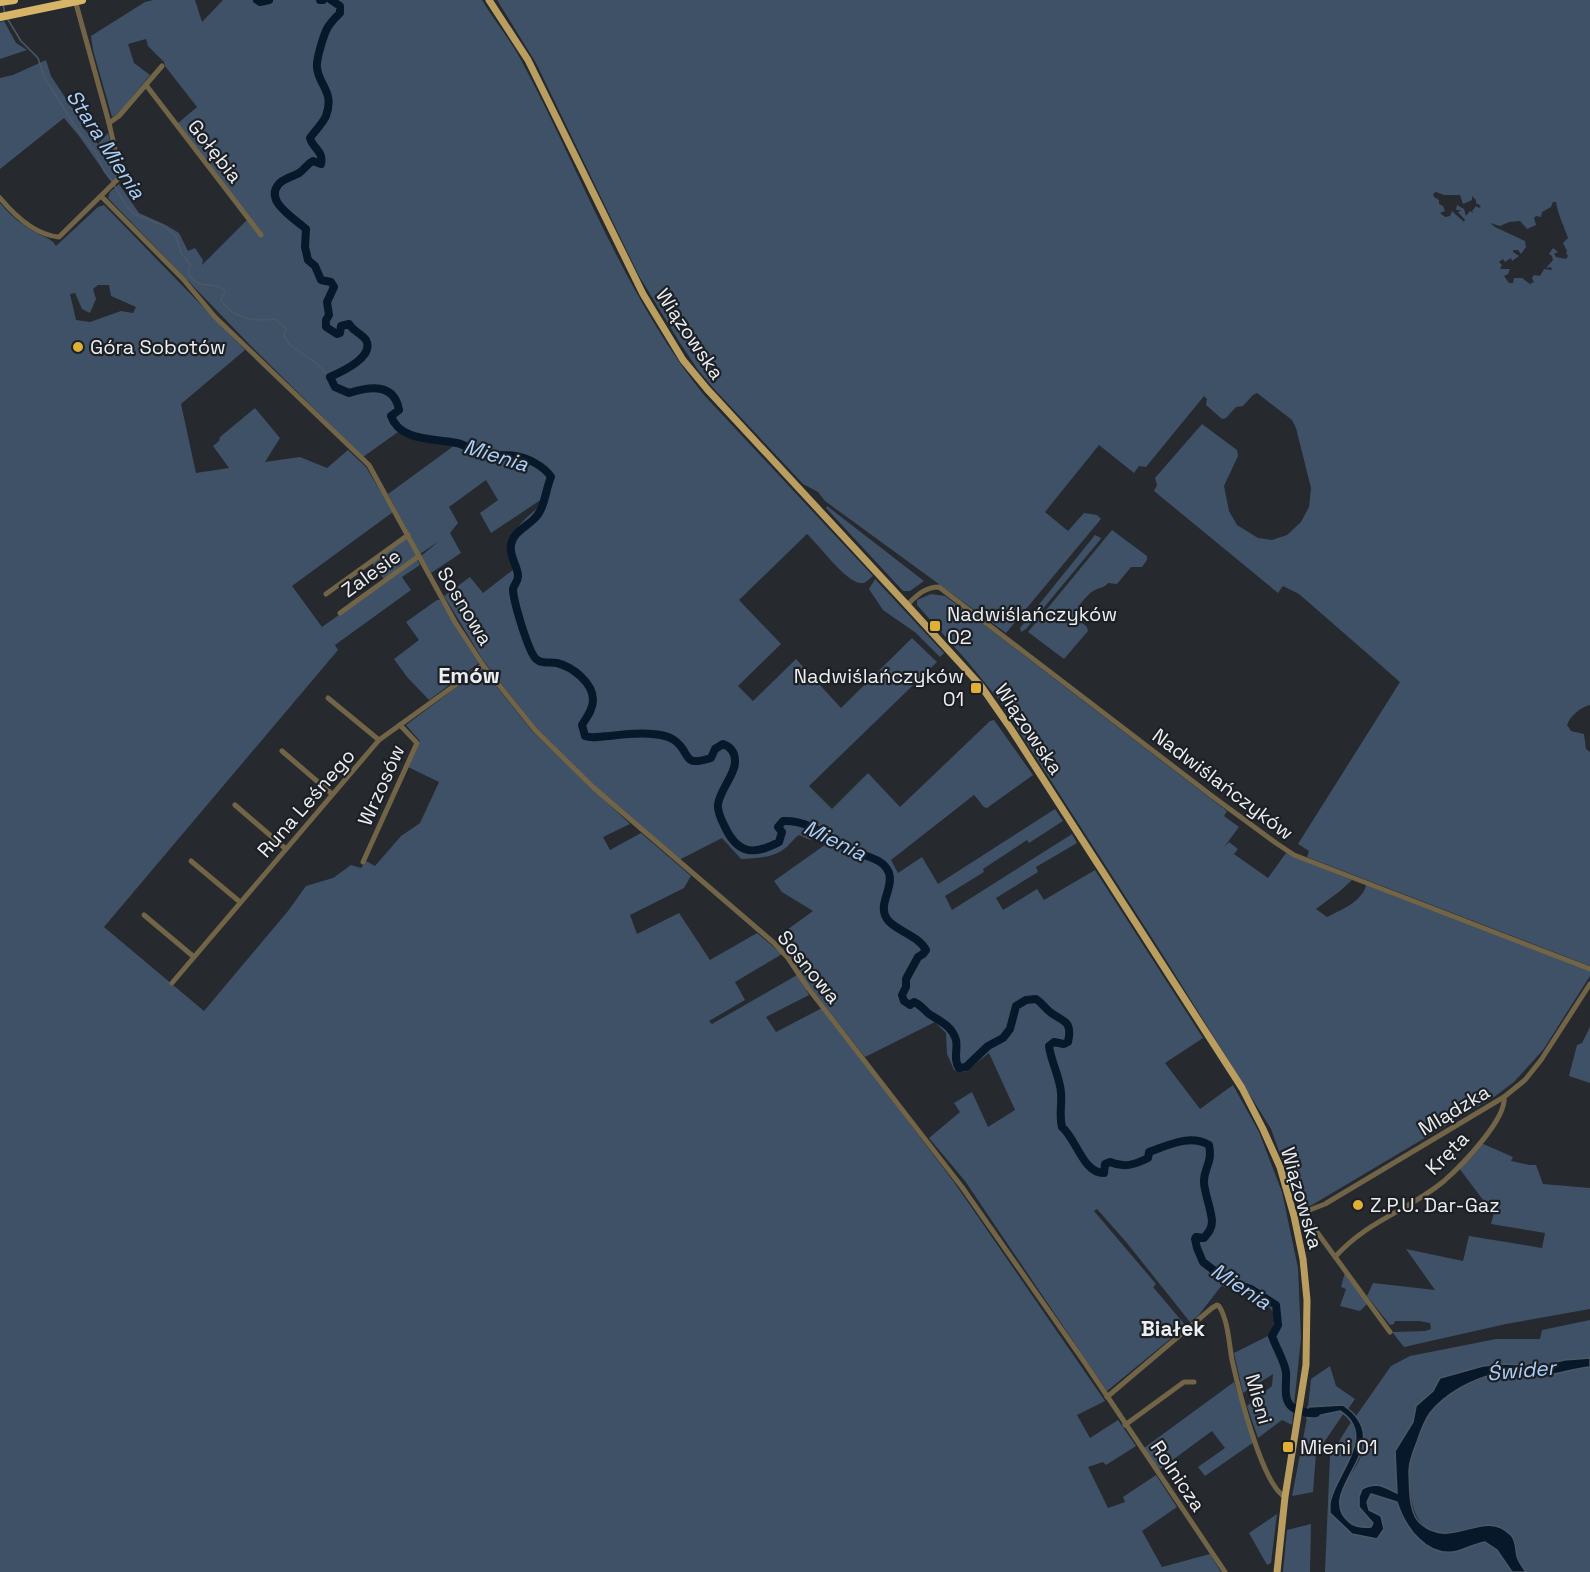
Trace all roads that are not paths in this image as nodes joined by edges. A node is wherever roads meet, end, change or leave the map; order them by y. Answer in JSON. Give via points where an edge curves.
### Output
{"nodes":[{"id":1,"x":14,"y":0,"type":"edge"},
{"id":2,"x":75,"y":0,"type":"edge"},
{"id":3,"x":82,"y":0,"type":"edge"},
{"id":4,"x":489,"y":0,"type":"edge"},
{"id":5,"x":0,"y":2,"type":"edge"},
{"id":6,"x":0,"y":17,"type":"edge"},
{"id":7,"x":162,"y":66,"type":"dead end"},
{"id":8,"x":146,"y":85,"type":"junction"},
{"id":9,"x":110,"y":123,"type":"junction"},
{"id":10,"x":102,"y":197,"type":"junction"},
{"id":11,"x":0,"y":198,"type":"edge"},
{"id":12,"x":261,"y":235,"type":"dead end"},
{"id":13,"x":408,"y":535,"type":"junction"},
{"id":14,"x":419,"y":556,"type":"junction"},
{"id":15,"x":326,"y":594,"type":"dead end"},
{"id":16,"x":908,"y":604,"type":"junction"},
{"id":17,"x":340,"y":613,"type":"dead end"},
{"id":18,"x":483,"y":665,"type":"junction"},
{"id":19,"x":328,"y":698,"type":"dead end"},
{"id":20,"x":400,"y":725,"type":"junction"},
{"id":21,"x":379,"y":740,"type":"junction"},
{"id":22,"x":282,"y":751,"type":"dead end"},
{"id":23,"x":332,"y":794,"type":"junction"},
{"id":24,"x":235,"y":805,"type":"dead end"},
{"id":25,"x":286,"y":849,"type":"junction"},
{"id":26,"x":191,"y":861,"type":"dead end"},
{"id":27,"x":363,"y":862,"type":"dead end"},
{"id":28,"x":240,"y":902,"type":"junction"},
{"id":29,"x":144,"y":915,"type":"dead end"},
{"id":30,"x":194,"y":957,"type":"junction"},
{"id":31,"x":1590,"y":969,"type":"edge"},
{"id":32,"x":172,"y":983,"type":"dead end"},
{"id":33,"x":1590,"y":984,"type":"edge"},
{"id":34,"x":1504,"y":1097,"type":"junction"},
{"id":35,"x":1305,"y":1213,"type":"junction"},
{"id":36,"x":1294,"y":1216,"type":"junction"},
{"id":37,"x":1335,"y":1257,"type":"junction"},
{"id":38,"x":1390,"y":1332,"type":"dead end"},
{"id":39,"x":1194,"y":1382,"type":"dead end"},
{"id":40,"x":1107,"y":1397,"type":"junction"},
{"id":41,"x":1125,"y":1425,"type":"junction"},
{"id":42,"x":1285,"y":1497,"type":"junction"},
{"id":43,"x":1225,"y":1572,"type":"edge"},
{"id":44,"x":1277,"y":1572,"type":"edge"}],
"edges":[{"from":1,"to":5,"type":"highway"},
{"from":2,"to":9,"type":"street"},
{"from":3,"to":6,"type":"highway"},
{"from":4,"to":16,"type":"main road","name":"Wiązowska","via":[[528,60],[632,274],[683,360]]},
{"from":7,"to":8,"type":"street"},
{"from":8,"to":9,"type":"street"},
{"from":8,"to":12,"type":"street","name":"Gołębia"},
{"from":9,"to":10,"type":"street","via":[[121,176]]},
{"from":10,"to":11,"type":"street","via":[[59,237],[26,223]]},
{"from":10,"to":13,"type":"street","name":"Sosnowa","via":[[215,316],[369,465]]},
{"from":13,"to":14,"type":"street","name":"Sosnowa"},
{"from":13,"to":15,"type":"street"},
{"from":14,"to":17,"type":"street","name":"Zalesie"},
{"from":14,"to":18,"type":"street","name":"Sosnowa"},
{"from":16,"to":31,"type":"street","name":"Nadwiślańczyków","via":[[923,591],[939,587],[1294,855]]},
{"from":16,"to":36,"type":"main road","name":"Wiązowska","via":[[963,664],[996,708],[1242,1088],[1280,1167]]},
{"from":18,"to":20,"type":"street","name":"Runa Leśnego"},
{"from":18,"to":40,"type":"street","name":"Sosnowa","via":[[536,730],[594,788],[788,958],[962,1187]]},
{"from":19,"to":21,"type":"street"},
{"from":20,"to":21,"type":"street","name":"Runa Leśnego"},
{"from":20,"to":27,"type":"street","name":"Wrzosów","via":[[417,743]]},
{"from":21,"to":23,"type":"street","name":"Runa Leśnego"},
{"from":22,"to":23,"type":"street"},
{"from":23,"to":25,"type":"street","name":"Runa Leśnego"},
{"from":24,"to":25,"type":"street"},
{"from":25,"to":28,"type":"street","name":"Runa Leśnego"},
{"from":26,"to":28,"type":"street"},
{"from":28,"to":30,"type":"street","name":"Runa Leśnego"},
{"from":29,"to":30,"type":"street"},
{"from":30,"to":32,"type":"street","name":"Runa Leśnego"},
{"from":33,"to":34,"type":"street","name":"Mlądzka","via":[[1541,1060]]},
{"from":34,"to":35,"type":"street","name":"Mlądzka"},
{"from":34,"to":37,"type":"street","name":"Kręta","via":[[1504,1107],[1492,1129],[1444,1181],[1364,1230]]},
{"from":35,"to":36,"type":"street","name":"Mlądzka"},
{"from":35,"to":37,"type":"street"},
{"from":36,"to":42,"type":"main road","name":"Wiązowska","via":[[1307,1300],[1306,1365]]},
{"from":37,"to":38,"type":"street"},
{"from":39,"to":41,"type":"street","via":[[1184,1382]]},
{"from":40,"to":41,"type":"street","name":"Rolnicza"},
{"from":40,"to":42,"type":"street","name":"Mieni","via":[[1217,1305],[1221,1307],[1242,1399],[1259,1452],[1269,1478]]},
{"from":41,"to":43,"type":"street","name":"Rolnicza"},
{"from":42,"to":44,"type":"main road","name":"Wiązowska"}]}
